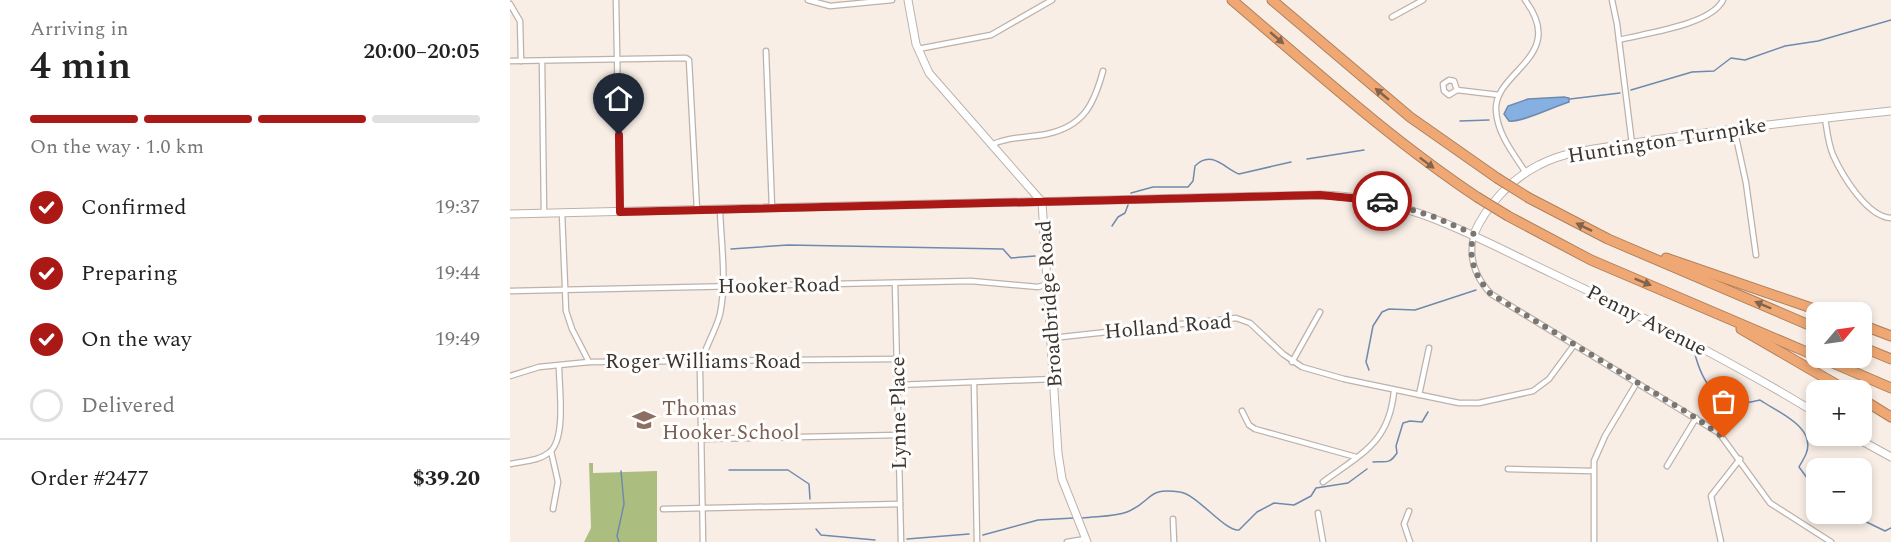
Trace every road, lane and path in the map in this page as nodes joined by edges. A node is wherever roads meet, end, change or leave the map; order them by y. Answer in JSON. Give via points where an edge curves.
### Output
{"nodes":[{"id":1,"x":616,"y":0,"type":"edge"},
{"id":2,"x":808,"y":0,"type":"edge"},
{"id":3,"x":892,"y":0,"type":"edge"},
{"id":4,"x":908,"y":0,"type":"edge"},
{"id":5,"x":1052,"y":0,"type":"edge"},
{"id":6,"x":1232,"y":0,"type":"edge"},
{"id":7,"x":1272,"y":0,"type":"edge"},
{"id":8,"x":1423,"y":0,"type":"edge"},
{"id":9,"x":1525,"y":0,"type":"edge"},
{"id":10,"x":1612,"y":0,"type":"edge"},
{"id":11,"x":1724,"y":0,"type":"edge"},
{"id":12,"x":510,"y":2,"type":"edge"},
{"id":13,"x":1392,"y":17,"type":"dead end"},
{"id":14,"x":1619,"y":40,"type":"junction"},
{"id":15,"x":918,"y":49,"type":"junction"},
{"id":16,"x":766,"y":51,"type":"dead end"},
{"id":17,"x":617,"y":59,"type":"junction"},
{"id":18,"x":510,"y":61,"type":"edge"},
{"id":19,"x":521,"y":61,"type":"junction"},
{"id":20,"x":542,"y":61,"type":"junction"},
{"id":21,"x":1103,"y":71,"type":"dead end"},
{"id":22,"x":1457,"y":90,"type":"dead end"},
{"id":23,"x":1498,"y":95,"type":"junction"},
{"id":24,"x":1891,"y":111,"type":"edge"},
{"id":25,"x":1826,"y":118,"type":"junction"},
{"id":26,"x":1734,"y":128,"type":"junction"},
{"id":27,"x":1632,"y":144,"type":"junction"},
{"id":28,"x":991,"y":145,"type":"junction"},
{"id":29,"x":1526,"y":173,"type":"junction"},
{"id":30,"x":1042,"y":202,"type":"junction"},
{"id":31,"x":772,"y":208,"type":"junction"},
{"id":32,"x":697,"y":210,"type":"junction"},
{"id":33,"x":720,"y":210,"type":"junction"},
{"id":34,"x":620,"y":212,"type":"junction"},
{"id":35,"x":562,"y":213,"type":"junction"},
{"id":36,"x":510,"y":214,"type":"edge"},
{"id":37,"x":544,"y":214,"type":"junction"},
{"id":38,"x":1891,"y":218,"type":"edge"},
{"id":39,"x":1474,"y":234,"type":"junction"},
{"id":40,"x":1608,"y":239,"type":"junction"},
{"id":41,"x":1756,"y":255,"type":"dead end"},
{"id":42,"x":894,"y":283,"type":"junction"},
{"id":43,"x":1048,"y":284,"type":"junction"},
{"id":44,"x":723,"y":286,"type":"junction"},
{"id":45,"x":563,"y":290,"type":"junction"},
{"id":46,"x":510,"y":291,"type":"edge"},
{"id":47,"x":1695,"y":303,"type":"junction"},
{"id":48,"x":1806,"y":306,"type":"edge"},
{"id":49,"x":1320,"y":312,"type":"dead end"},
{"id":50,"x":1806,"y":324,"type":"edge"},
{"id":51,"x":1872,"y":326,"type":"edge"},
{"id":52,"x":1872,"y":328,"type":"edge"},
{"id":53,"x":1891,"y":331,"type":"edge"},
{"id":54,"x":1891,"y":336,"type":"edge"},
{"id":55,"x":1052,"y":338,"type":"junction"},
{"id":56,"x":1574,"y":345,"type":"junction"},
{"id":57,"x":1429,"y":348,"type":"dead end"},
{"id":58,"x":1872,"y":351,"type":"edge"},
{"id":59,"x":1806,"y":352,"type":"edge"},
{"id":60,"x":897,"y":359,"type":"junction"},
{"id":61,"x":1891,"y":359,"type":"edge"},
{"id":62,"x":701,"y":361,"type":"junction"},
{"id":63,"x":589,"y":362,"type":"junction"},
{"id":64,"x":1292,"y":362,"type":"junction"},
{"id":65,"x":559,"y":366,"type":"junction"},
{"id":66,"x":1844,"y":368,"type":"edge"},
{"id":67,"x":510,"y":376,"type":"edge"},
{"id":68,"x":1054,"y":379,"type":"junction"},
{"id":69,"x":1829,"y":380,"type":"edge"},
{"id":70,"x":974,"y":383,"type":"junction"},
{"id":71,"x":1636,"y":384,"type":"junction"},
{"id":72,"x":897,"y":385,"type":"junction"},
{"id":73,"x":1891,"y":388,"type":"edge"},
{"id":74,"x":1394,"y":390,"type":"junction"},
{"id":75,"x":1419,"y":395,"type":"junction"},
{"id":76,"x":1872,"y":405,"type":"edge"},
{"id":77,"x":1806,"y":407,"type":"edge"},
{"id":78,"x":1242,"y":411,"type":"dead end"},
{"id":79,"x":1891,"y":417,"type":"edge"},
{"id":80,"x":1696,"y":418,"type":"junction"},
{"id":81,"x":898,"y":435,"type":"junction"},
{"id":82,"x":702,"y":440,"type":"junction"},
{"id":83,"x":1871,"y":446,"type":"edge"},
{"id":84,"x":551,"y":450,"type":"junction"},
{"id":85,"x":1356,"y":457,"type":"junction"},
{"id":86,"x":1891,"y":457,"type":"edge"},
{"id":87,"x":1740,"y":459,"type":"junction"},
{"id":88,"x":510,"y":464,"type":"edge"},
{"id":89,"x":1667,"y":466,"type":"dead end"},
{"id":90,"x":1508,"y":469,"type":"dead end"},
{"id":91,"x":1593,"y":471,"type":"junction"},
{"id":92,"x":1323,"y":482,"type":"dead end"},
{"id":93,"x":900,"y":504,"type":"junction"},
{"id":94,"x":702,"y":507,"type":"junction"},
{"id":95,"x":553,"y":509,"type":"dead end"},
{"id":96,"x":663,"y":509,"type":"dead end"},
{"id":97,"x":1409,"y":511,"type":"dead end"},
{"id":98,"x":1318,"y":513,"type":"dead end"},
{"id":99,"x":1173,"y":519,"type":"dead end"},
{"id":100,"x":1086,"y":540,"type":"edge"},
{"id":101,"x":703,"y":542,"type":"edge"},
{"id":102,"x":901,"y":542,"type":"edge"},
{"id":103,"x":977,"y":542,"type":"edge"},
{"id":104,"x":1067,"y":542,"type":"edge"},
{"id":105,"x":1174,"y":542,"type":"edge"},
{"id":106,"x":1323,"y":542,"type":"edge"},
{"id":107,"x":1410,"y":542,"type":"edge"},
{"id":108,"x":1594,"y":542,"type":"edge"},
{"id":109,"x":1721,"y":542,"type":"edge"},
{"id":110,"x":1831,"y":542,"type":"edge"}],
"edges":[{"from":1,"to":17,"type":"street"},
{"from":2,"to":3,"type":"street","via":[[830,6]]},
{"from":4,"to":15,"type":"main road","name":"Broadbridge Road"},
{"from":5,"to":15,"type":"street","via":[[991,35]]},
{"from":6,"to":47,"type":"highway","one_way":true,"bridge":true,"via":[[1374,121],[1477,197],[1591,260]]},
{"from":40,"to":7,"type":"highway","one_way":true,"bridge":true,"via":[[1529,198],[1410,117]]},
{"from":8,"to":13,"type":"street"},
{"from":9,"to":23,"type":"street","via":[[1536,21],[1536,44],[1525,65]]},
{"from":10,"to":14,"type":"street"},
{"from":11,"to":14,"type":"street","via":[[1706,18]]},
{"from":12,"to":19,"type":"street","via":[[520,21]]},
{"from":14,"to":27,"type":"street"},
{"from":15,"to":28,"type":"main road","name":"Broadbridge Road","via":[[936,83]]},
{"from":16,"to":31,"type":"street"},
{"from":17,"to":20,"type":"street"},
{"from":17,"to":32,"type":"street","via":[[686,58],[691,64]]},
{"from":17,"to":34,"type":"street"},
{"from":18,"to":19,"type":"street"},
{"from":19,"to":20,"type":"street"},
{"from":20,"to":37,"type":"street"},
{"from":21,"to":28,"type":"street","via":[[1092,105],[1076,121],[1047,134],[1019,136]]},
{"from":22,"to":23,"type":"street"},
{"from":23,"to":29,"type":"street","via":[[1496,110],[1502,135]]},
{"from":24,"to":25,"type":"main road","name":"Huntington Turnpike"},
{"from":25,"to":26,"type":"main road","name":"Huntington Turnpike"},
{"from":25,"to":38,"type":"street","via":[[1833,155],[1853,188],[1869,209]]},
{"from":26,"to":27,"type":"main road","name":"Huntington Turnpike"},
{"from":26,"to":41,"type":"street"},
{"from":27,"to":29,"type":"main road","name":"Huntington Turnpike","via":[[1560,156]]},
{"from":28,"to":30,"type":"main road","name":"Broadbridge Road"},
{"from":29,"to":39,"type":"main road","name":"Huntington Turnpike","via":[[1501,195]]},
{"from":30,"to":31,"type":"main road"},
{"from":30,"to":39,"type":"main road","via":[[1348,196],[1403,206]]},
{"from":30,"to":43,"type":"main road","name":"Broadbridge Road"},
{"from":31,"to":33,"type":"main road"},
{"from":32,"to":33,"type":"main road"},
{"from":32,"to":34,"type":"main road"},
{"from":33,"to":44,"type":"street"},
{"from":34,"to":35,"type":"main road"},
{"from":35,"to":37,"type":"main road"},
{"from":35,"to":45,"type":"street"},
{"from":36,"to":37,"type":"main road"},
{"from":39,"to":56,"type":"street","via":[[1472,260],[1484,287],[1509,307]]},
{"from":39,"to":77,"type":"main road","name":"Penny Avenue","via":[[1702,347]]},
{"from":40,"to":48,"type":"highway"},
{"from":50,"to":40,"type":"highway","one_way":true},
{"from":42,"to":43,"type":"street","name":"Hooker Road","via":[[971,281],[1038,287]]},
{"from":42,"to":44,"type":"street","name":"Hooker Road"},
{"from":42,"to":60,"type":"street","name":"Lynne Place"},
{"from":43,"to":55,"type":"main road","name":"Broadbridge Road"},
{"from":44,"to":45,"type":"street","name":"Hooker Road"},
{"from":44,"to":62,"type":"street","via":[[719,315]]},
{"from":45,"to":46,"type":"street","name":"Hooker Road"},
{"from":45,"to":63,"type":"street","via":[[568,320]]},
{"from":47,"to":59,"type":"highway"},
{"from":47,"to":69,"type":"highway"},
{"from":49,"to":64,"type":"street"},
{"from":51,"to":53,"type":"highway"},
{"from":52,"to":54,"type":"highway"},
{"from":55,"to":64,"type":"street","name":"Holland Road","via":[[1236,318],[1250,324]]},
{"from":55,"to":68,"type":"main road","name":"Broadbridge Road"},
{"from":56,"to":71,"type":"street"},
{"from":56,"to":75,"type":"street","name":"Holland Road","via":[[1544,384],[1523,395],[1468,404]]},
{"from":57,"to":75,"type":"street"},
{"from":58,"to":61,"type":"highway"},
{"from":60,"to":62,"type":"street","name":"Roger Williams Road"},
{"from":60,"to":72,"type":"street","name":"Lynne Place"},
{"from":62,"to":63,"type":"street","name":"Roger Williams Road"},
{"from":62,"to":82,"type":"street"},
{"from":63,"to":65,"type":"street","name":"Roger Williams Road"},
{"from":64,"to":74,"type":"street","name":"Holland Road","via":[[1335,377]]},
{"from":65,"to":67,"type":"street","name":"Roger Williams Road","via":[[534,368]]},
{"from":65,"to":84,"type":"street","via":[[560,425]]},
{"from":66,"to":73,"type":"highway"},
{"from":68,"to":70,"type":"street"},
{"from":68,"to":100,"type":"main road","name":"Broadbridge Road","via":[[1060,469]]},
{"from":70,"to":72,"type":"street"},
{"from":70,"to":103,"type":"street"},
{"from":71,"to":80,"type":"street"},
{"from":71,"to":91,"type":"street","via":[[1605,436]]},
{"from":72,"to":81,"type":"street","name":"Lynne Place"},
{"from":74,"to":75,"type":"street","name":"Holland Road"},
{"from":74,"to":85,"type":"street","via":[[1389,422]]},
{"from":76,"to":79,"type":"highway"},
{"from":78,"to":85,"type":"street","via":[[1255,429]]},
{"from":80,"to":87,"type":"street","via":[[1724,438]]},
{"from":80,"to":89,"type":"street"},
{"from":81,"to":82,"type":"street"},
{"from":81,"to":93,"type":"street","name":"Lynne Place"},
{"from":82,"to":94,"type":"street"},
{"from":83,"to":86,"type":"main road"},
{"from":84,"to":88,"type":"street","via":[[533,460]]},
{"from":84,"to":95,"type":"street","via":[[558,482]]},
{"from":85,"to":92,"type":"street"},
{"from":87,"to":109,"type":"street","via":[[1711,496]]},
{"from":87,"to":110,"type":"street","via":[[1778,510]]},
{"from":90,"to":91,"type":"street"},
{"from":91,"to":108,"type":"street"},
{"from":93,"to":94,"type":"street"},
{"from":93,"to":102,"type":"street","name":"Lynne Place"},
{"from":94,"to":96,"type":"street"},
{"from":94,"to":101,"type":"street"},
{"from":97,"to":107,"type":"street","via":[[1404,524]]},
{"from":98,"to":106,"type":"street"},
{"from":99,"to":105,"type":"street"},
{"from":100,"to":104,"type":"street"}]}
